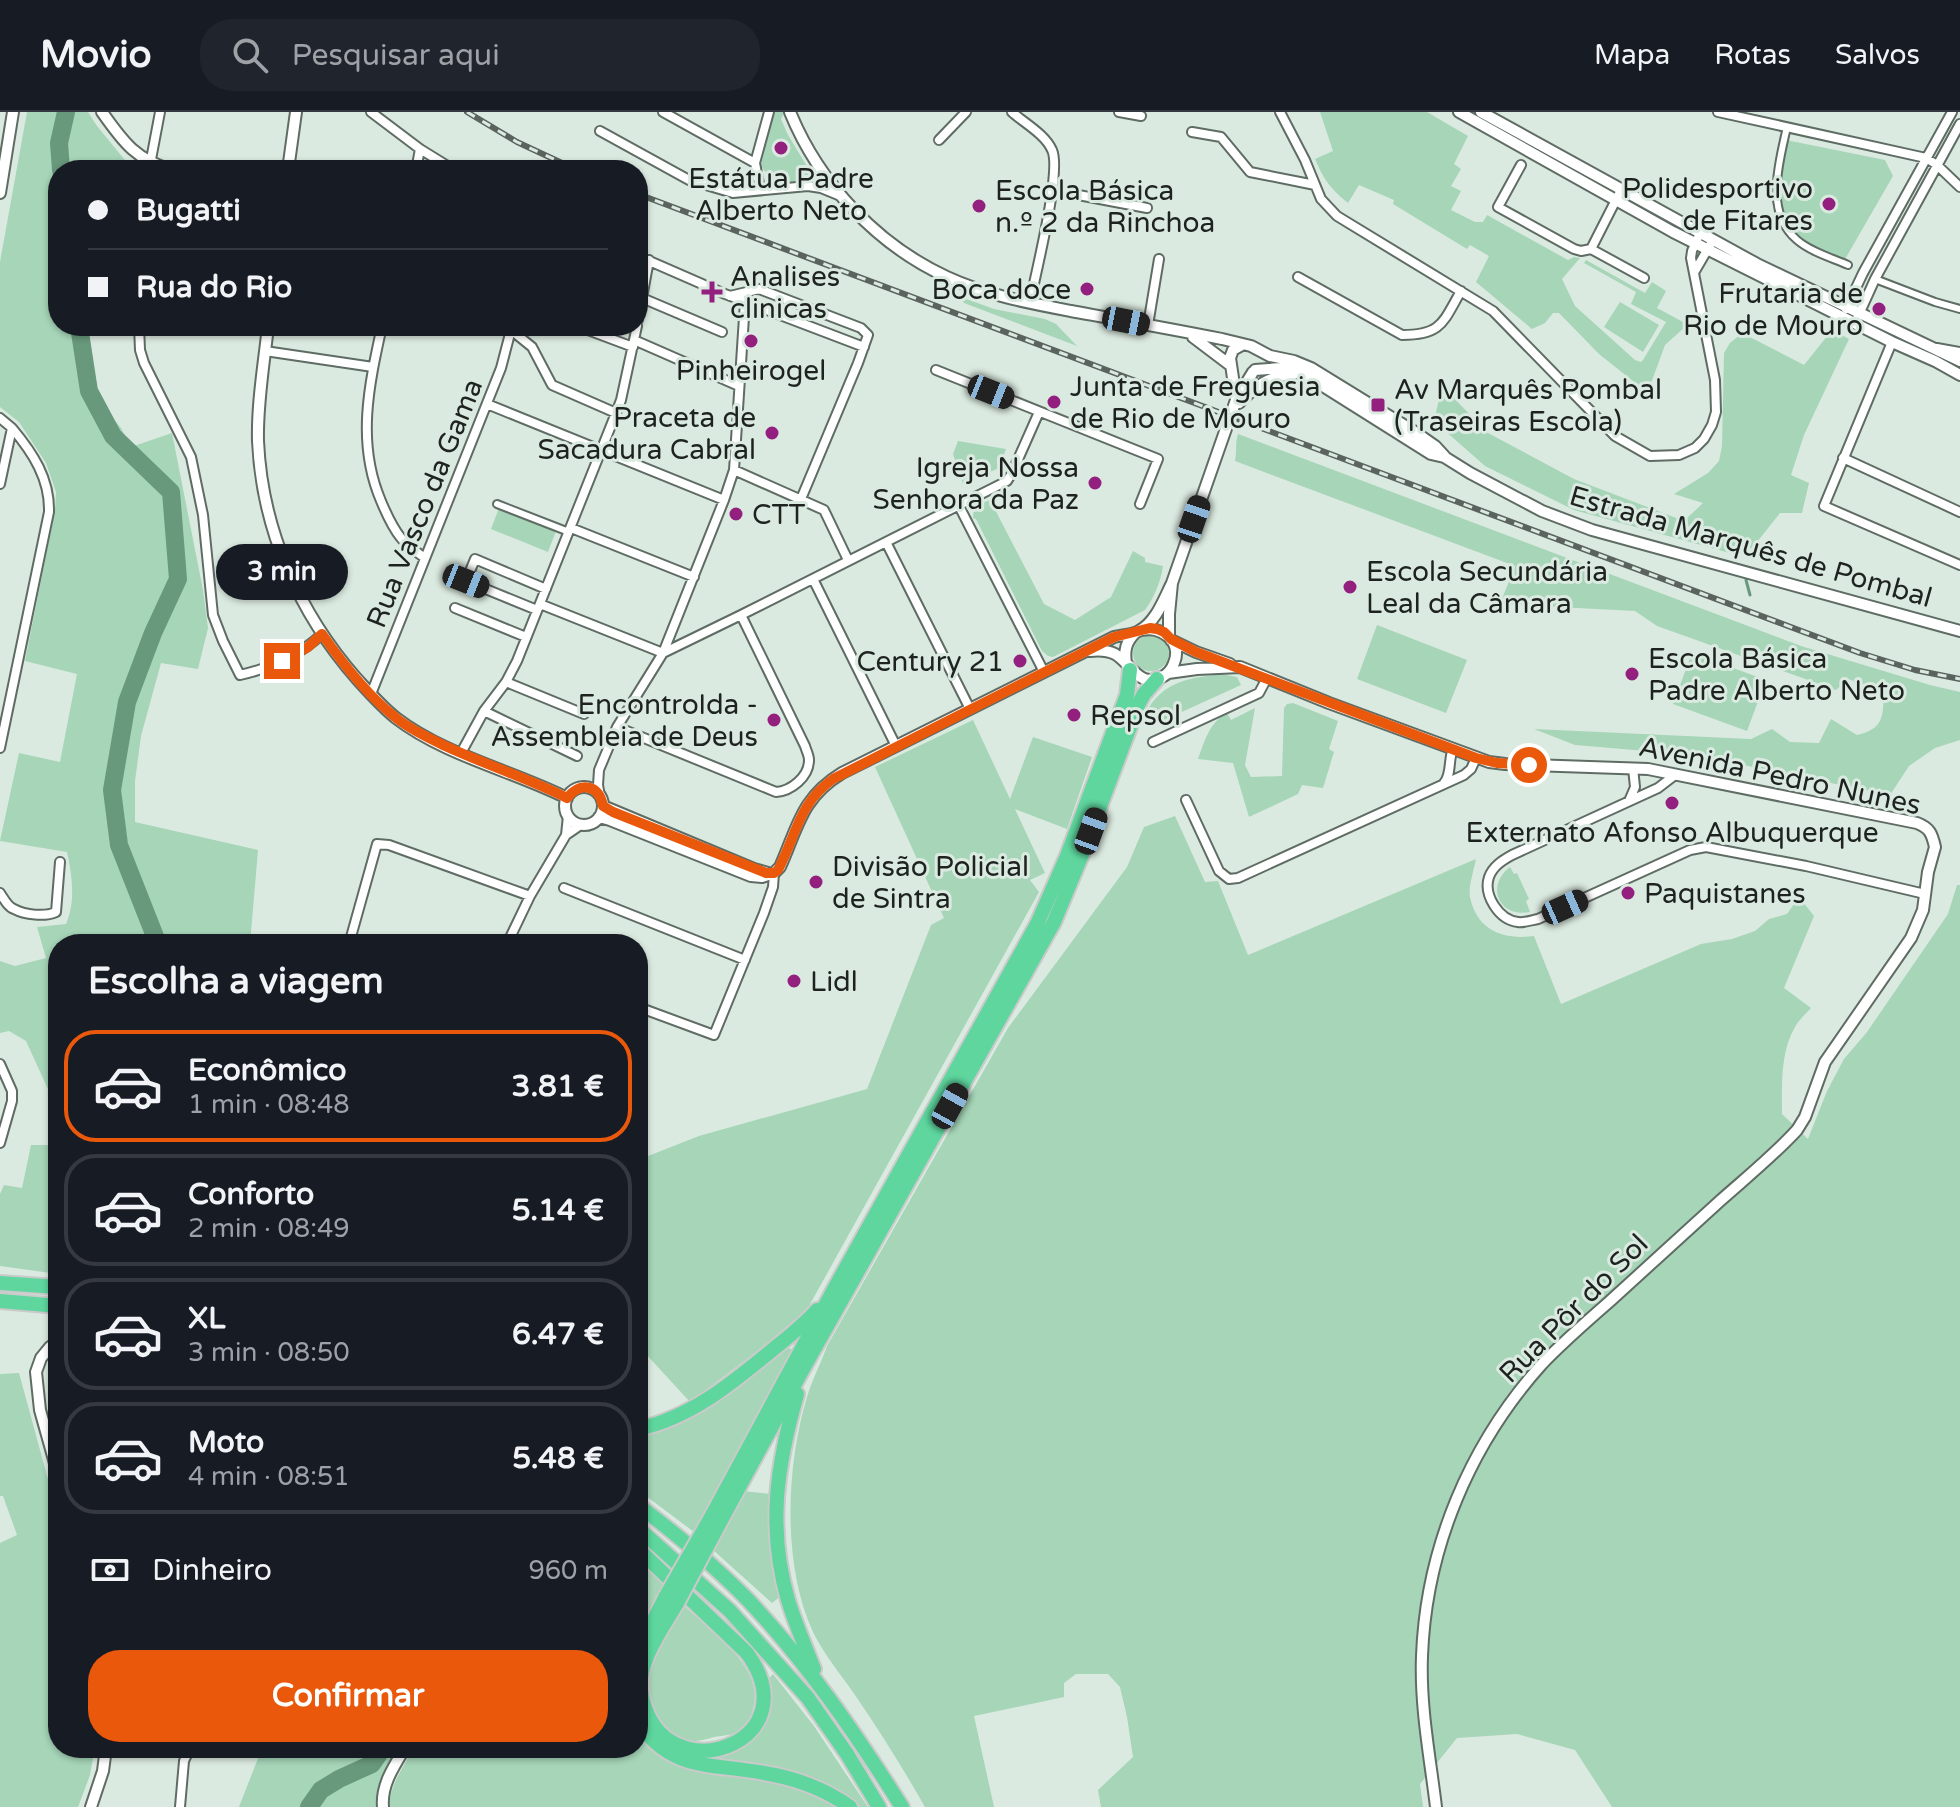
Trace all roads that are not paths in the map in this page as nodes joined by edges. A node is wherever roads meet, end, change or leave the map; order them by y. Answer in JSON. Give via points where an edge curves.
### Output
{"nodes":[{"id":1,"x":13,"y":112,"type":"edge"},
{"id":2,"x":102,"y":112,"type":"edge"},
{"id":3,"x":160,"y":112,"type":"edge"},
{"id":4,"x":296,"y":112,"type":"edge"},
{"id":5,"x":371,"y":112,"type":"edge"},
{"id":6,"x":663,"y":112,"type":"edge"},
{"id":7,"x":769,"y":112,"type":"edge"},
{"id":8,"x":790,"y":112,"type":"edge"},
{"id":9,"x":966,"y":112,"type":"edge"},
{"id":10,"x":1012,"y":112,"type":"edge"},
{"id":11,"x":1119,"y":112,"type":"edge"},
{"id":12,"x":1280,"y":112,"type":"edge"},
{"id":13,"x":1459,"y":112,"type":"edge"},
{"id":14,"x":1481,"y":112,"type":"edge"},
{"id":15,"x":1718,"y":112,"type":"edge"},
{"id":16,"x":1952,"y":112,"type":"edge"},
{"id":17,"x":1141,"y":116,"type":"dead end"},
{"id":18,"x":1960,"y":124,"type":"edge"},
{"id":19,"x":1787,"y":127,"type":"junction"},
{"id":20,"x":600,"y":131,"type":"dead end"},
{"id":21,"x":1192,"y":132,"type":"dead end"},
{"id":22,"x":939,"y":140,"type":"dead end"},
{"id":23,"x":420,"y":149,"type":"junction"},
{"id":24,"x":1926,"y":158,"type":"junction"},
{"id":25,"x":143,"y":160,"type":"edge"},
{"id":26,"x":150,"y":160,"type":"edge"},
{"id":27,"x":289,"y":160,"type":"edge"},
{"id":28,"x":418,"y":160,"type":"edge"},
{"id":29,"x":438,"y":160,"type":"edge"},
{"id":30,"x":755,"y":163,"type":"junction"},
{"id":31,"x":1521,"y":165,"type":"dead end"},
{"id":32,"x":1937,"y":165,"type":"junction"},
{"id":33,"x":1315,"y":185,"type":"junction"},
{"id":34,"x":1960,"y":187,"type":"edge"},
{"id":35,"x":760,"y":189,"type":"junction"},
{"id":36,"x":1052,"y":190,"type":"junction"},
{"id":37,"x":0,"y":193,"type":"edge"},
{"id":38,"x":1619,"y":195,"type":"junction"},
{"id":39,"x":843,"y":197,"type":"junction"},
{"id":40,"x":1147,"y":208,"type":"dead end"},
{"id":41,"x":1698,"y":238,"type":"junction"},
{"id":42,"x":1711,"y":245,"type":"junction"},
{"id":43,"x":1591,"y":249,"type":"junction"},
{"id":44,"x":1159,"y":259,"type":"dead end"},
{"id":45,"x":649,"y":260,"type":"joint"},
{"id":46,"x":648,"y":265,"type":"edge"},
{"id":47,"x":1848,"y":265,"type":"dead end"},
{"id":48,"x":1694,"y":272,"type":"junction"},
{"id":49,"x":1298,"y":277,"type":"dead end"},
{"id":50,"x":1644,"y":278,"type":"dead end"},
{"id":51,"x":1875,"y":279,"type":"junction"},
{"id":52,"x":1461,"y":291,"type":"junction"},
{"id":53,"x":730,"y":296,"type":"junction"},
{"id":54,"x":648,"y":301,"type":"edge"},
{"id":55,"x":745,"y":302,"type":"junction"},
{"id":56,"x":1030,"y":303,"type":"junction"},
{"id":57,"x":1960,"y":309,"type":"edge"},
{"id":58,"x":1845,"y":312,"type":"junction"},
{"id":59,"x":1857,"y":318,"type":"junction"},
{"id":60,"x":1148,"y":325,"type":"junction"},
{"id":61,"x":722,"y":332,"type":"dead end"},
{"id":62,"x":1188,"y":334,"type":"junction"},
{"id":63,"x":139,"y":336,"type":"edge"},
{"id":64,"x":267,"y":336,"type":"edge"},
{"id":65,"x":380,"y":336,"type":"edge"},
{"id":66,"x":510,"y":336,"type":"edge"},
{"id":67,"x":520,"y":336,"type":"edge"},
{"id":68,"x":611,"y":336,"type":"edge"},
{"id":69,"x":635,"y":336,"type":"edge"},
{"id":70,"x":1892,"y":342,"type":"junction"},
{"id":71,"x":634,"y":343,"type":"junction"},
{"id":72,"x":1242,"y":345,"type":"junction"},
{"id":73,"x":864,"y":347,"type":"junction"},
{"id":74,"x":1933,"y":347,"type":"junction"},
{"id":75,"x":1256,"y":349,"type":"junction"},
{"id":76,"x":265,"y":351,"type":"junction"},
{"id":77,"x":1960,"y":352,"type":"edge"},
{"id":78,"x":1960,"y":361,"type":"edge"},
{"id":79,"x":1231,"y":366,"type":"junction"},
{"id":80,"x":373,"y":367,"type":"junction"},
{"id":81,"x":936,"y":370,"type":"dead end"},
{"id":82,"x":1254,"y":371,"type":"junction"},
{"id":83,"x":1299,"y":373,"type":"junction"},
{"id":84,"x":1960,"y":375,"type":"edge"},
{"id":85,"x":739,"y":386,"type":"junction"},
{"id":86,"x":487,"y":404,"type":"junction"},
{"id":87,"x":1234,"y":405,"type":"junction"},
{"id":88,"x":1039,"y":412,"type":"junction"},
{"id":89,"x":616,"y":413,"type":"junction"},
{"id":90,"x":0,"y":418,"type":"edge"},
{"id":91,"x":12,"y":428,"type":"junction"},
{"id":92,"x":601,"y":452,"type":"junction"},
{"id":93,"x":1446,"y":458,"type":"junction"},
{"id":94,"x":1843,"y":458,"type":"junction"},
{"id":95,"x":734,"y":470,"type":"junction"},
{"id":96,"x":0,"y":484,"type":"edge"},
{"id":97,"x":801,"y":499,"type":"junction"},
{"id":98,"x":724,"y":500,"type":"junction"},
{"id":99,"x":497,"y":504,"type":"dead end"},
{"id":100,"x":1140,"y":504,"type":"dead end"},
{"id":101,"x":959,"y":506,"type":"junction"},
{"id":102,"x":1960,"y":512,"type":"edge"},
{"id":103,"x":570,"y":530,"type":"junction"},
{"id":104,"x":886,"y":542,"type":"junction"},
{"id":105,"x":425,"y":558,"type":"junction"},
{"id":106,"x":848,"y":560,"type":"junction"},
{"id":107,"x":1960,"y":565,"type":"edge"},
{"id":108,"x":694,"y":577,"type":"junction"},
{"id":109,"x":813,"y":579,"type":"junction"},
{"id":110,"x":1172,"y":583,"type":"junction"},
{"id":111,"x":546,"y":589,"type":"junction"},
{"id":112,"x":538,"y":607,"type":"junction"},
{"id":113,"x":455,"y":608,"type":"dead end"},
{"id":114,"x":741,"y":615,"type":"junction"},
{"id":115,"x":1960,"y":631,"type":"edge"},
{"id":116,"x":1139,"y":632,"type":"junction"},
{"id":117,"x":322,"y":634,"type":"junction"},
{"id":118,"x":526,"y":637,"type":"junction"},
{"id":119,"x":1170,"y":638,"type":"junction"},
{"id":120,"x":1088,"y":651,"type":"junction"},
{"id":121,"x":663,"y":653,"type":"junction"},
{"id":122,"x":1128,"y":666,"type":"junction"},
{"id":123,"x":1240,"y":667,"type":"junction"},
{"id":124,"x":1044,"y":672,"type":"junction"},
{"id":125,"x":1162,"y":676,"type":"junction"},
{"id":126,"x":1267,"y":678,"type":"junction"},
{"id":127,"x":506,"y":682,"type":"junction"},
{"id":128,"x":371,"y":694,"type":"junction"},
{"id":129,"x":970,"y":709,"type":"junction"},
{"id":130,"x":484,"y":711,"type":"junction"},
{"id":131,"x":584,"y":714,"type":"dead end"},
{"id":132,"x":617,"y":727,"type":"junction"},
{"id":133,"x":1,"y":733,"type":"edge"},
{"id":134,"x":1153,"y":742,"type":"dead end"},
{"id":135,"x":896,"y":746,"type":"junction"},
{"id":136,"x":0,"y":748,"type":"edge"},
{"id":137,"x":1453,"y":749,"type":"junction"},
{"id":138,"x":461,"y":753,"type":"junction"},
{"id":139,"x":577,"y":756,"type":"dead end"},
{"id":140,"x":1476,"y":758,"type":"junction"},
{"id":141,"x":1633,"y":768,"type":"junction"},
{"id":142,"x":1675,"y":775,"type":"junction"},
{"id":143,"x":1441,"y":786,"type":"junction"},
{"id":144,"x":567,"y":798,"type":"junction"},
{"id":145,"x":1186,"y":800,"type":"dead end"},
{"id":146,"x":1628,"y":801,"type":"junction"},
{"id":147,"x":601,"y":806,"type":"junction"},
{"id":148,"x":568,"y":816,"type":"junction"},
{"id":149,"x":582,"y":824,"type":"junction"},
{"id":150,"x":566,"y":835,"type":"junction"},
{"id":151,"x":60,"y":862,"type":"dead end"},
{"id":152,"x":774,"y":873,"type":"junction"},
{"id":153,"x":564,"y":888,"type":"dead end"},
{"id":154,"x":0,"y":893,"type":"edge"},
{"id":155,"x":1925,"y":894,"type":"junction"},
{"id":156,"x":530,"y":896,"type":"junction"},
{"id":157,"x":352,"y":934,"type":"edge"},
{"id":158,"x":512,"y":934,"type":"edge"},
{"id":159,"x":745,"y":960,"type":"junction"},
{"id":160,"x":648,"y":1011,"type":"edge"},
{"id":161,"x":0,"y":1064,"type":"edge"},
{"id":162,"x":1803,"y":1122,"type":"joint"},
{"id":163,"x":0,"y":1143,"type":"edge"},
{"id":164,"x":0,"y":1283,"type":"edge"},
{"id":165,"x":48,"y":1286,"type":"edge"},
{"id":166,"x":833,"y":1291,"type":"junction"},
{"id":167,"x":0,"y":1301,"type":"edge"},
{"id":168,"x":48,"y":1305,"type":"edge"},
{"id":169,"x":48,"y":1349,"type":"edge"},
{"id":170,"x":803,"y":1369,"type":"junction"},
{"id":171,"x":648,"y":1426,"type":"edge"},
{"id":172,"x":48,"y":1438,"type":"edge"},
{"id":173,"x":648,"y":1513,"type":"edge"},
{"id":174,"x":714,"y":1522,"type":"junction"},
{"id":175,"x":648,"y":1537,"type":"edge"},
{"id":176,"x":648,"y":1559,"type":"edge"},
{"id":177,"x":672,"y":1599,"type":"junction"},
{"id":178,"x":648,"y":1635,"type":"edge"},
{"id":179,"x":648,"y":1654,"type":"edge"},
{"id":180,"x":819,"y":1684,"type":"junction"},
{"id":181,"x":648,"y":1715,"type":"edge"},
{"id":182,"x":648,"y":1737,"type":"edge"},
{"id":183,"x":105,"y":1758,"type":"edge"},
{"id":184,"x":185,"y":1758,"type":"edge"},
{"id":185,"x":399,"y":1758,"type":"edge"},
{"id":186,"x":91,"y":1807,"type":"edge"},
{"id":187,"x":180,"y":1807,"type":"edge"},
{"id":188,"x":383,"y":1807,"type":"edge"},
{"id":189,"x":850,"y":1807,"type":"edge"},
{"id":190,"x":879,"y":1807,"type":"edge"},
{"id":191,"x":902,"y":1807,"type":"edge"},
{"id":192,"x":1436,"y":1807,"type":"edge"}],
"edges":[{"from":1,"to":37,"type":"street"},
{"from":2,"to":25,"type":"street"},
{"from":3,"to":26,"type":"street"},
{"from":4,"to":27,"type":"street"},
{"from":5,"to":23,"type":"street"},
{"from":6,"to":30,"type":"street"},
{"from":7,"to":30,"type":"street"},
{"from":8,"to":39,"type":"street","via":[[817,164]]},
{"from":9,"to":22,"type":"street"},
{"from":10,"to":36,"type":"street","via":[[1052,149]]},
{"from":11,"to":17,"type":"street"},
{"from":12,"to":33,"type":"street"},
{"from":13,"to":38,"type":"street"},
{"from":14,"to":38,"type":"street"},
{"from":15,"to":19,"type":"street"},
{"from":16,"to":24,"type":"street"},
{"from":18,"to":32,"type":"street"},
{"from":19,"to":24,"type":"street"},
{"from":19,"to":47,"type":"street","via":[[1777,172],[1780,215],[1797,240]]},
{"from":20,"to":35,"type":"street","via":[[689,180],[733,193]]},
{"from":21,"to":33,"type":"street","via":[[1221,137],[1250,172]]},
{"from":23,"to":28,"type":"street"},
{"from":23,"to":29,"type":"street"},
{"from":24,"to":32,"type":"street"},
{"from":24,"to":58,"type":"street"},
{"from":30,"to":35,"type":"street"},
{"from":31,"to":43,"type":"street","via":[[1498,207],[1574,249]]},
{"from":32,"to":34,"type":"street"},
{"from":32,"to":51,"type":"street"},
{"from":33,"to":52,"type":"street","via":[[1325,205],[1349,225]]},
{"from":35,"to":39,"type":"street","via":[[808,186]]},
{"from":36,"to":40,"type":"street"},
{"from":36,"to":56,"type":"street"},
{"from":38,"to":41,"type":"street"},
{"from":38,"to":43,"type":"street"},
{"from":39,"to":56,"type":"street","via":[[917,262],[968,286]]},
{"from":41,"to":42,"type":"street"},
{"from":41,"to":48,"type":"street","via":[[1691,258]]},
{"from":42,"to":48,"type":"street"},
{"from":42,"to":58,"type":"street"},
{"from":43,"to":50,"type":"street"},
{"from":44,"to":60,"type":"street"},
{"from":45,"to":46,"type":"street"},
{"from":45,"to":53,"type":"street"},
{"from":48,"to":52,"type":"street","via":[[1716,412],[1704,439],[1679,455],[1650,456],[1615,436],[1493,311]]},
{"from":49,"to":52,"type":"street","via":[[1402,335],[1433,331]]},
{"from":51,"to":57,"type":"street"},
{"from":51,"to":59,"type":"street"},
{"from":53,"to":55,"type":"street"},
{"from":53,"to":73,"type":"street","via":[[759,289],[778,296],[861,328],[868,335]]},
{"from":54,"to":61,"type":"street"},
{"from":55,"to":73,"type":"street"},
{"from":55,"to":85,"type":"street"},
{"from":56,"to":60,"type":"street"},
{"from":58,"to":59,"type":"street"},
{"from":59,"to":70,"type":"street"},
{"from":59,"to":74,"type":"street"},
{"from":60,"to":62,"type":"street"},
{"from":62,"to":72,"type":"street"},
{"from":62,"to":79,"type":"street"},
{"from":63,"to":117,"type":"street","via":[[144,363],[191,457],[213,615],[240,675],[282,661]]},
{"from":64,"to":76,"type":"street"},
{"from":65,"to":80,"type":"street"},
{"from":66,"to":86,"type":"street","name":"Rua Vasco da Gama"},
{"from":67,"to":89,"type":"street","via":[[552,385]]},
{"from":68,"to":71,"type":"street"},
{"from":69,"to":71,"type":"street"},
{"from":70,"to":84,"type":"street"},
{"from":70,"to":94,"type":"street"},
{"from":71,"to":85,"type":"street"},
{"from":71,"to":89,"type":"street"},
{"from":72,"to":75,"type":"street"},
{"from":72,"to":79,"type":"street","via":[[1231,354]]},
{"from":73,"to":97,"type":"street"},
{"from":74,"to":77,"type":"street"},
{"from":74,"to":78,"type":"street"},
{"from":75,"to":82,"type":"street","via":[[1260,358]]},
{"from":75,"to":93,"type":"street","name":"Estrada Marquês de Pombal","via":[[1311,368],[1415,432]]},
{"from":76,"to":80,"type":"street"},
{"from":76,"to":117,"type":"street","via":[[258,439],[265,499],[292,582]]},
{"from":79,"to":82,"type":"street","via":[[1242,374]]},
{"from":79,"to":87,"type":"street"},
{"from":80,"to":105,"type":"street","via":[[367,406],[369,464],[386,514],[402,540]]},
{"from":81,"to":88,"type":"street"},
{"from":82,"to":83,"type":"street","name":"Estrada Marquês de Pombal","via":[[1281,368]]},
{"from":82,"to":87,"type":"street"},
{"from":83,"to":87,"type":"street","via":[[1265,381]]},
{"from":83,"to":93,"type":"street","name":"Estrada Marquês de Pombal","via":[[1431,454]]},
{"from":85,"to":95,"type":"street"},
{"from":86,"to":92,"type":"street"},
{"from":86,"to":105,"type":"street","name":"Rua Vasco da Gama"},
{"from":87,"to":110,"type":"street"},
{"from":88,"to":100,"type":"street","via":[[1158,459]]},
{"from":88,"to":101,"type":"street","via":[[1007,481]]},
{"from":89,"to":92,"type":"street"},
{"from":90,"to":91,"type":"street"},
{"from":91,"to":96,"type":"street"},
{"from":91,"to":133,"type":"street","via":[[44,479],[49,512]]},
{"from":92,"to":98,"type":"street"},
{"from":92,"to":103,"type":"street"},
{"from":93,"to":115,"type":"street","name":"Estrada Marquês de Pombal","via":[[1517,499],[1592,530]]},
{"from":94,"to":102,"type":"street"},
{"from":94,"to":107,"type":"street","via":[[1824,506]]},
{"from":95,"to":97,"type":"street"},
{"from":95,"to":98,"type":"street"},
{"from":97,"to":106,"type":"street","via":[[824,510]]},
{"from":98,"to":108,"type":"street"},
{"from":99,"to":103,"type":"street"},
{"from":101,"to":104,"type":"street"},
{"from":101,"to":124,"type":"street"},
{"from":103,"to":108,"type":"street"},
{"from":103,"to":111,"type":"street"},
{"from":104,"to":106,"type":"street"},
{"from":104,"to":129,"type":"street"},
{"from":105,"to":128,"type":"street","name":"Rua Vasco da Gama"},
{"from":106,"to":109,"type":"street"},
{"from":108,"to":121,"type":"street"},
{"from":109,"to":114,"type":"street"},
{"from":109,"to":135,"type":"street"},
{"from":110,"to":116,"type":"street"},
{"from":110,"to":119,"type":"street"},
{"from":111,"to":112,"type":"street"},
{"from":111,"to":112,"type":"street","via":[[475,559],[470,570],[466,581]]},
{"from":112,"to":118,"type":"street"},
{"from":112,"to":121,"type":"street"},
{"from":113,"to":118,"type":"street"},
{"from":114,"to":121,"type":"street"},
{"from":114,"to":132,"type":"street","via":[[805,746],[809,762],[798,783],[776,792]]},
{"from":116,"to":119,"type":"street","via":[[1157,629]]},
{"from":116,"to":120,"type":"street","via":[[1114,637]]},
{"from":116,"to":122,"type":"street","via":[[1126,645]]},
{"from":117,"to":128,"type":"street"},
{"from":118,"to":127,"type":"street"},
{"from":119,"to":123,"type":"street"},
{"from":119,"to":125,"type":"street","via":[[1176,656]]},
{"from":120,"to":122,"type":"street","via":[[1107,651]]},
{"from":120,"to":124,"type":"street"},
{"from":121,"to":132,"type":"street"},
{"from":122,"to":125,"type":"street","via":[[1142,678]]},
{"from":122,"to":166,"type":"highway","via":[[1127,695],[1037,924]]},
{"from":123,"to":125,"type":"street","name":"Avenida Pedro Nunes"},
{"from":123,"to":126,"type":"street","name":"Avenida Pedro Nunes"},
{"from":124,"to":129,"type":"street"},
{"from":125,"to":170,"type":"highway","via":[[1139,703],[1054,922]]},
{"from":126,"to":134,"type":"street","via":[[1259,693]]},
{"from":126,"to":137,"type":"street","name":"Avenida Pedro Nunes"},
{"from":127,"to":130,"type":"street"},
{"from":127,"to":131,"type":"street"},
{"from":128,"to":138,"type":"street","via":[[395,717]]},
{"from":129,"to":135,"type":"street"},
{"from":130,"to":138,"type":"street"},
{"from":130,"to":139,"type":"street"},
{"from":132,"to":147,"type":"street","via":[[599,770]]},
{"from":133,"to":136,"type":"street"},
{"from":135,"to":152,"type":"street","via":[[842,773],[816,793]]},
{"from":137,"to":140,"type":"street","name":"Avenida Pedro Nunes"},
{"from":137,"to":143,"type":"street"},
{"from":138,"to":144,"type":"street"},
{"from":140,"to":141,"type":"street","name":"Avenida Pedro Nunes","via":[[1505,764]]},
{"from":140,"to":143,"type":"street","via":[[1468,772]]},
{"from":141,"to":142,"type":"street","name":"Avenida Pedro Nunes"},
{"from":141,"to":146,"type":"street","via":[[1635,787]]},
{"from":142,"to":146,"type":"street"},
{"from":142,"to":155,"type":"street","name":"Avenida Pedro Nunes","via":[[1927,827],[1935,847]]},
{"from":143,"to":145,"type":"street","via":[[1233,879],[1219,871]]},
{"from":144,"to":147,"type":"street","via":[[580,787],[592,788]]},
{"from":144,"to":148,"type":"street"},
{"from":146,"to":155,"type":"street","via":[[1497,864],[1489,878],[1494,907],[1519,922],[1538,919],[1706,847]]},
{"from":147,"to":149,"type":"street","via":[[589,824]]},
{"from":147,"to":152,"type":"street"},
{"from":148,"to":149,"type":"street"},
{"from":148,"to":150,"type":"street"},
{"from":149,"to":150,"type":"street"},
{"from":150,"to":156,"type":"street"},
{"from":151,"to":154,"type":"street","via":[[56,912],[12,909]]},
{"from":152,"to":159,"type":"street"},
{"from":153,"to":159,"type":"street"},
{"from":155,"to":162,"type":"street","name":"Avenida Pedro Nunes","via":[[1911,938],[1825,1062]]},
{"from":156,"to":157,"type":"street","via":[[377,844]]},
{"from":156,"to":158,"type":"street"},
{"from":159,"to":160,"type":"street","via":[[714,1035]]},
{"from":161,"to":163,"type":"street","via":[[12,1091]]},
{"from":162,"to":192,"type":"street","name":"Rua Pôr do Sol","via":[[1544,1363],[1483,1444],[1451,1512],[1427,1606],[1422,1693]]},
{"from":164,"to":165,"type":"highway"},
{"from":166,"to":171,"type":"highway","via":[[808,1321],[747,1371],[682,1415]]},
{"from":166,"to":174,"type":"highway"},
{"from":167,"to":168,"type":"highway"},
{"from":169,"to":172,"type":"street","via":[[36,1372]]},
{"from":170,"to":174,"type":"highway"},
{"from":170,"to":180,"type":"highway","via":[[781,1455],[776,1530],[789,1601]]},
{"from":173,"to":180,"type":"highway","via":[[747,1599]]},
{"from":174,"to":177,"type":"highway","bridge":true},
{"from":175,"to":190,"type":"highway","via":[[730,1611],[808,1698]]},
{"from":176,"to":181,"type":"highway","via":[[747,1653],[763,1688],[763,1708],[754,1728],[732,1745],[698,1750],[675,1744]]},
{"from":177,"to":178,"type":"highway"},
{"from":177,"to":179,"type":"highway"},
{"from":180,"to":191,"type":"highway"},
{"from":182,"to":189,"type":"highway","via":[[684,1760],[793,1779]]},
{"from":183,"to":186,"type":"street"},
{"from":184,"to":187,"type":"street"},
{"from":185,"to":188,"type":"street","via":[[387,1780]]}]}
